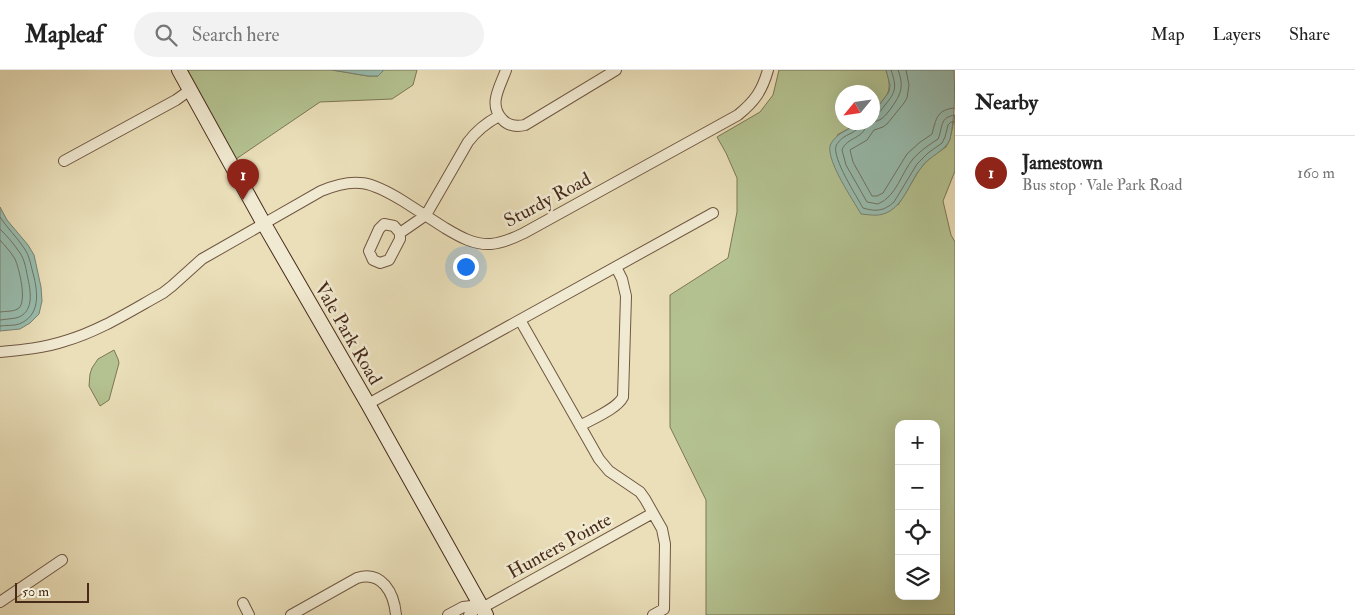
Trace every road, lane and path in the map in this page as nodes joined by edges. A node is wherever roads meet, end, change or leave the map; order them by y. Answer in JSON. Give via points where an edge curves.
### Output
{"nodes":[{"id":1,"x":179,"y":70,"type":"edge"},
{"id":2,"x":506,"y":70,"type":"edge"},
{"id":3,"x":616,"y":70,"type":"edge"},
{"id":4,"x":768,"y":70,"type":"edge"},
{"id":5,"x":190,"y":90,"type":"junction"},
{"id":6,"x":499,"y":116,"type":"junction"},
{"id":7,"x":64,"y":160,"type":"dead end"},
{"id":8,"x":713,"y":212,"type":"dead end"},
{"id":9,"x":426,"y":216,"type":"junction"},
{"id":10,"x":264,"y":224,"type":"junction"},
{"id":11,"x":400,"y":233,"type":"dead end"},
{"id":12,"x":616,"y":267,"type":"junction"},
{"id":13,"x":520,"y":320,"type":"junction"},
{"id":14,"x":0,"y":352,"type":"edge"},
{"id":15,"x":368,"y":404,"type":"junction"},
{"id":16,"x":580,"y":426,"type":"junction"},
{"id":17,"x":653,"y":513,"type":"junction"},
{"id":18,"x":62,"y":560,"type":"dead end"},
{"id":19,"x":0,"y":602,"type":"edge"},
{"id":20,"x":243,"y":602,"type":"dead end"},
{"id":21,"x":483,"y":609,"type":"edge"},
{"id":22,"x":249,"y":615,"type":"edge"},
{"id":23,"x":292,"y":615,"type":"edge"},
{"id":24,"x":396,"y":615,"type":"edge"},
{"id":25,"x":448,"y":615,"type":"edge"},
{"id":26,"x":469,"y":615,"type":"edge"},
{"id":27,"x":653,"y":615,"type":"edge"}],
"edges":[{"from":1,"to":5,"type":"main road","name":"Vale Park Road"},
{"from":2,"to":6,"type":"street","via":[[495,106]]},
{"from":3,"to":6,"type":"street","via":[[525,125],[516,127]]},
{"from":4,"to":9,"type":"street","name":"Sturdy Road","via":[[758,95],[738,115],[508,241],[474,243]]},
{"from":5,"to":7,"type":"street"},
{"from":5,"to":10,"type":"main road","name":"Vale Park Road"},
{"from":6,"to":9,"type":"street","via":[[480,128],[468,142]]},
{"from":8,"to":12,"type":"street"},
{"from":9,"to":10,"type":"street","name":"Sturdy Road","via":[[382,188],[352,182],[321,191]]},
{"from":9,"to":11,"type":"street"},
{"from":10,"to":14,"type":"street","name":"Sturdy Road","via":[[202,259],[163,293],[91,332],[43,347]]},
{"from":10,"to":15,"type":"main road","name":"Vale Park Road"},
{"from":12,"to":13,"type":"street"},
{"from":12,"to":16,"type":"street","via":[[626,296],[624,397]]},
{"from":13,"to":15,"type":"street"},
{"from":13,"to":16,"type":"street"},
{"from":15,"to":21,"type":"main road","name":"Vale Park Road"},
{"from":16,"to":17,"type":"street","via":[[603,465],[640,492]]},
{"from":17,"to":21,"type":"street","name":"Hunters Pointe"},
{"from":17,"to":27,"type":"street","via":[[665,544],[664,609]]},
{"from":18,"to":19,"type":"street"},
{"from":20,"to":22,"type":"street"},
{"from":21,"to":25,"type":"street","via":[[463,607]]},
{"from":21,"to":26,"type":"street"},
{"from":23,"to":24,"type":"street","via":[[364,576],[387,587]]}]}
